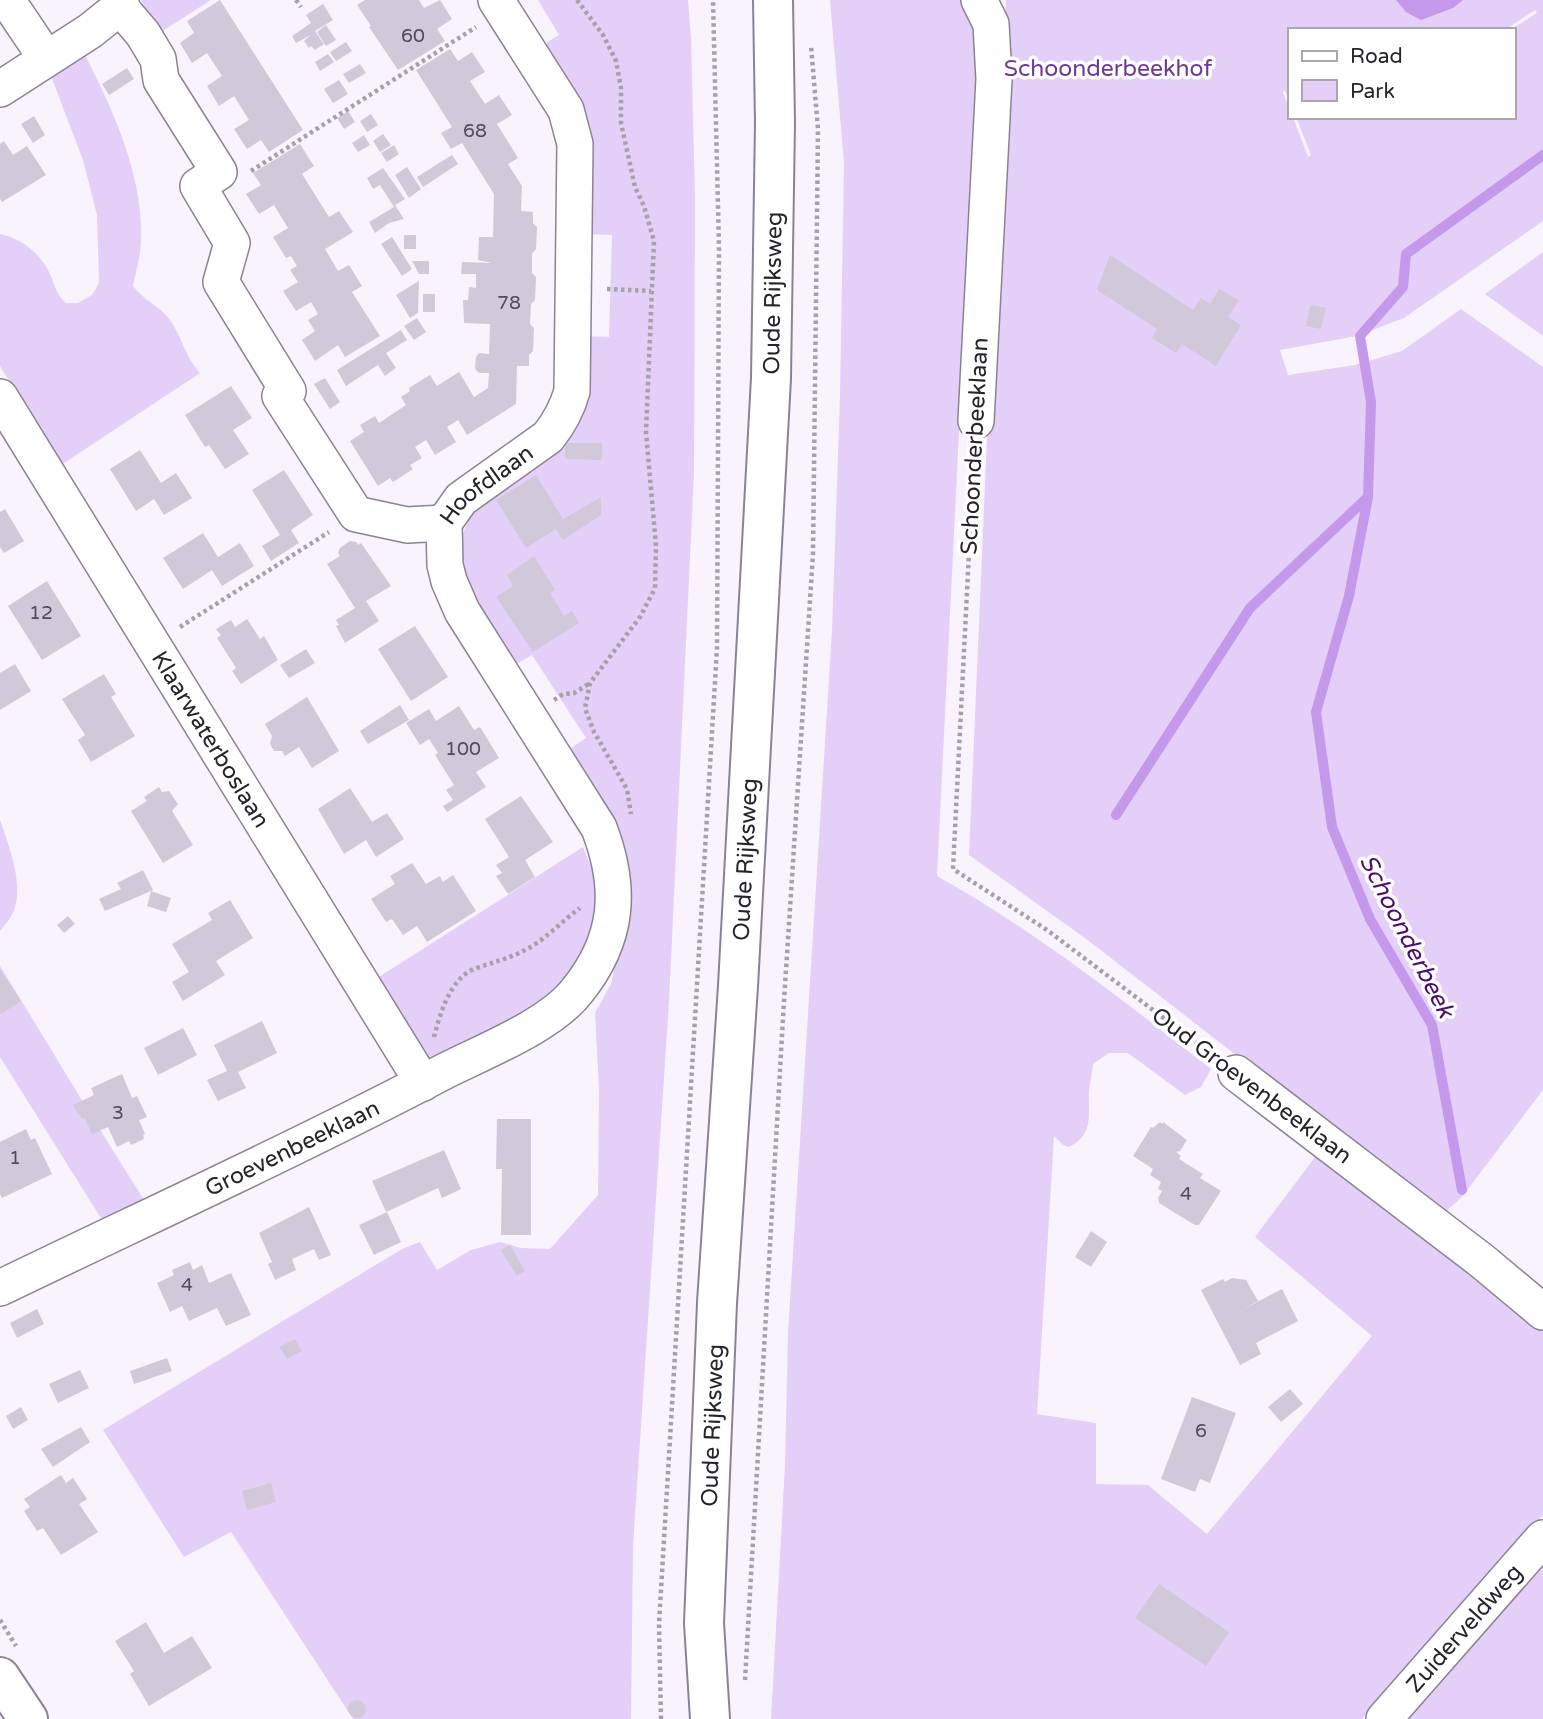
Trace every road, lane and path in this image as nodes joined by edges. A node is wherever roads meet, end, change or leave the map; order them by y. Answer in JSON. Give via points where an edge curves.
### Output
{"nodes":[{"id":1,"x":7,"y":0,"type":"edge"},
{"id":2,"x":296,"y":0,"type":"edge"},
{"id":3,"x":577,"y":0,"type":"edge"},
{"id":4,"x":713,"y":0,"type":"edge"},
{"id":5,"x":773,"y":0,"type":"edge"},
{"id":6,"x":121,"y":3,"type":"edge"},
{"id":7,"x":499,"y":5,"type":"edge"},
{"id":8,"x":301,"y":7,"type":"dead end"},
{"id":9,"x":987,"y":8,"type":"edge"},
{"id":10,"x":811,"y":39,"type":"dead end"},
{"id":11,"x":46,"y":58,"type":"junction"},
{"id":12,"x":0,"y":89,"type":"edge"},
{"id":13,"x":206,"y":200,"type":"junction"},
{"id":14,"x":573,"y":287,"type":"junction"},
{"id":15,"x":651,"y":291,"type":"junction"},
{"id":16,"x":0,"y":397,"type":"edge"},
{"id":17,"x":976,"y":421,"type":"joint"},
{"id":18,"x":356,"y":514,"type":"junction"},
{"id":19,"x":444,"y":523,"type":"junction"},
{"id":20,"x":152,"y":645,"type":"junction"},
{"id":21,"x":632,"y":819,"type":"dead end"},
{"id":22,"x":953,"y":869,"type":"joint"},
{"id":23,"x":614,"y":892,"type":"junction"},
{"id":24,"x":576,"y":994,"type":"joint"},
{"id":25,"x":1236,"y":1073,"type":"joint"},
{"id":26,"x":423,"y":1083,"type":"junction"},
{"id":27,"x":0,"y":1289,"type":"edge"},
{"id":28,"x":1543,"y":1312,"type":"edge"},
{"id":29,"x":1543,"y":1538,"type":"edge"},
{"id":30,"x":0,"y":1677,"type":"edge"},
{"id":31,"x":745,"y":1691,"type":"dead end"},
{"id":32,"x":28,"y":1719,"type":"edge"},
{"id":33,"x":662,"y":1719,"type":"edge"},
{"id":34,"x":710,"y":1719,"type":"edge"},
{"id":35,"x":1384,"y":1719,"type":"edge"}],
"edges":[{"from":1,"to":11,"type":"street"},
{"from":2,"to":8,"type":"path"},
{"from":3,"to":15,"type":"path","via":[[616,61],[621,123],[635,187],[654,242]]},
{"from":4,"to":33,"type":"path","via":[[719,248],[717,648],[659,1624]]},
{"from":5,"to":34,"type":"main road","name":"Oude Rijksweg","via":[[772,378],[717,1303],[704,1623]]},
{"from":6,"to":11,"type":"street","via":[[90,31]]},
{"from":6,"to":13,"type":"street","via":[[158,59],[161,80],[219,172],[198,186]]},
{"from":7,"to":13,"type":"path"},
{"from":7,"to":14,"type":"street","name":"Hoofdlaan","via":[[572,126]]},
{"from":9,"to":17,"type":"street","name":"Schoonderbeeklaan","via":[[994,79]]},
{"from":10,"to":31,"type":"path","via":[[818,129],[813,554]]},
{"from":11,"to":12,"type":"street"},
{"from":13,"to":18,"type":"street","via":[[232,243],[222,282],[288,390],[280,396]]},
{"from":14,"to":15,"type":"path"},
{"from":14,"to":19,"type":"street","name":"Hoofdlaan","via":[[572,391],[559,423],[548,437],[461,499]]},
{"from":15,"to":21,"type":"path","via":[[646,432],[655,588],[640,617],[590,683],[585,708],[627,789]]},
{"from":16,"to":20,"type":"street","name":"Klaarwaterboslaan"},
{"from":17,"to":22,"type":"path","name":"Schoonderbeeklaan"},
{"from":18,"to":19,"type":"street","via":[[407,525]]},
{"from":18,"to":20,"type":"path"},
{"from":19,"to":23,"type":"street","name":"Hoofdlaan","via":[[445,565],[462,611],[599,828],[610,856]]},
{"from":20,"to":26,"type":"street","name":"Klaarwaterboslaan"},
{"from":22,"to":25,"type":"path","name":"Oud Groevenbeeklaan","via":[[1047,930]]},
{"from":23,"to":24,"type":"street","name":"Hoofdlaan","via":[[609,933],[596,966]]},
{"from":23,"to":26,"type":"path","via":[[584,905],[533,947],[472,970],[455,984],[439,1019]]},
{"from":24,"to":26,"type":"street","name":"Groevenbeeklaan","via":[[541,1022]]},
{"from":25,"to":28,"type":"street","name":"Oud Groevenbeeklaan"},
{"from":26,"to":27,"type":"street","name":"Groevenbeeklaan"},
{"from":29,"to":35,"type":"street","name":"Zuiderveldweg"},
{"from":30,"to":32,"type":"main road"}]}
